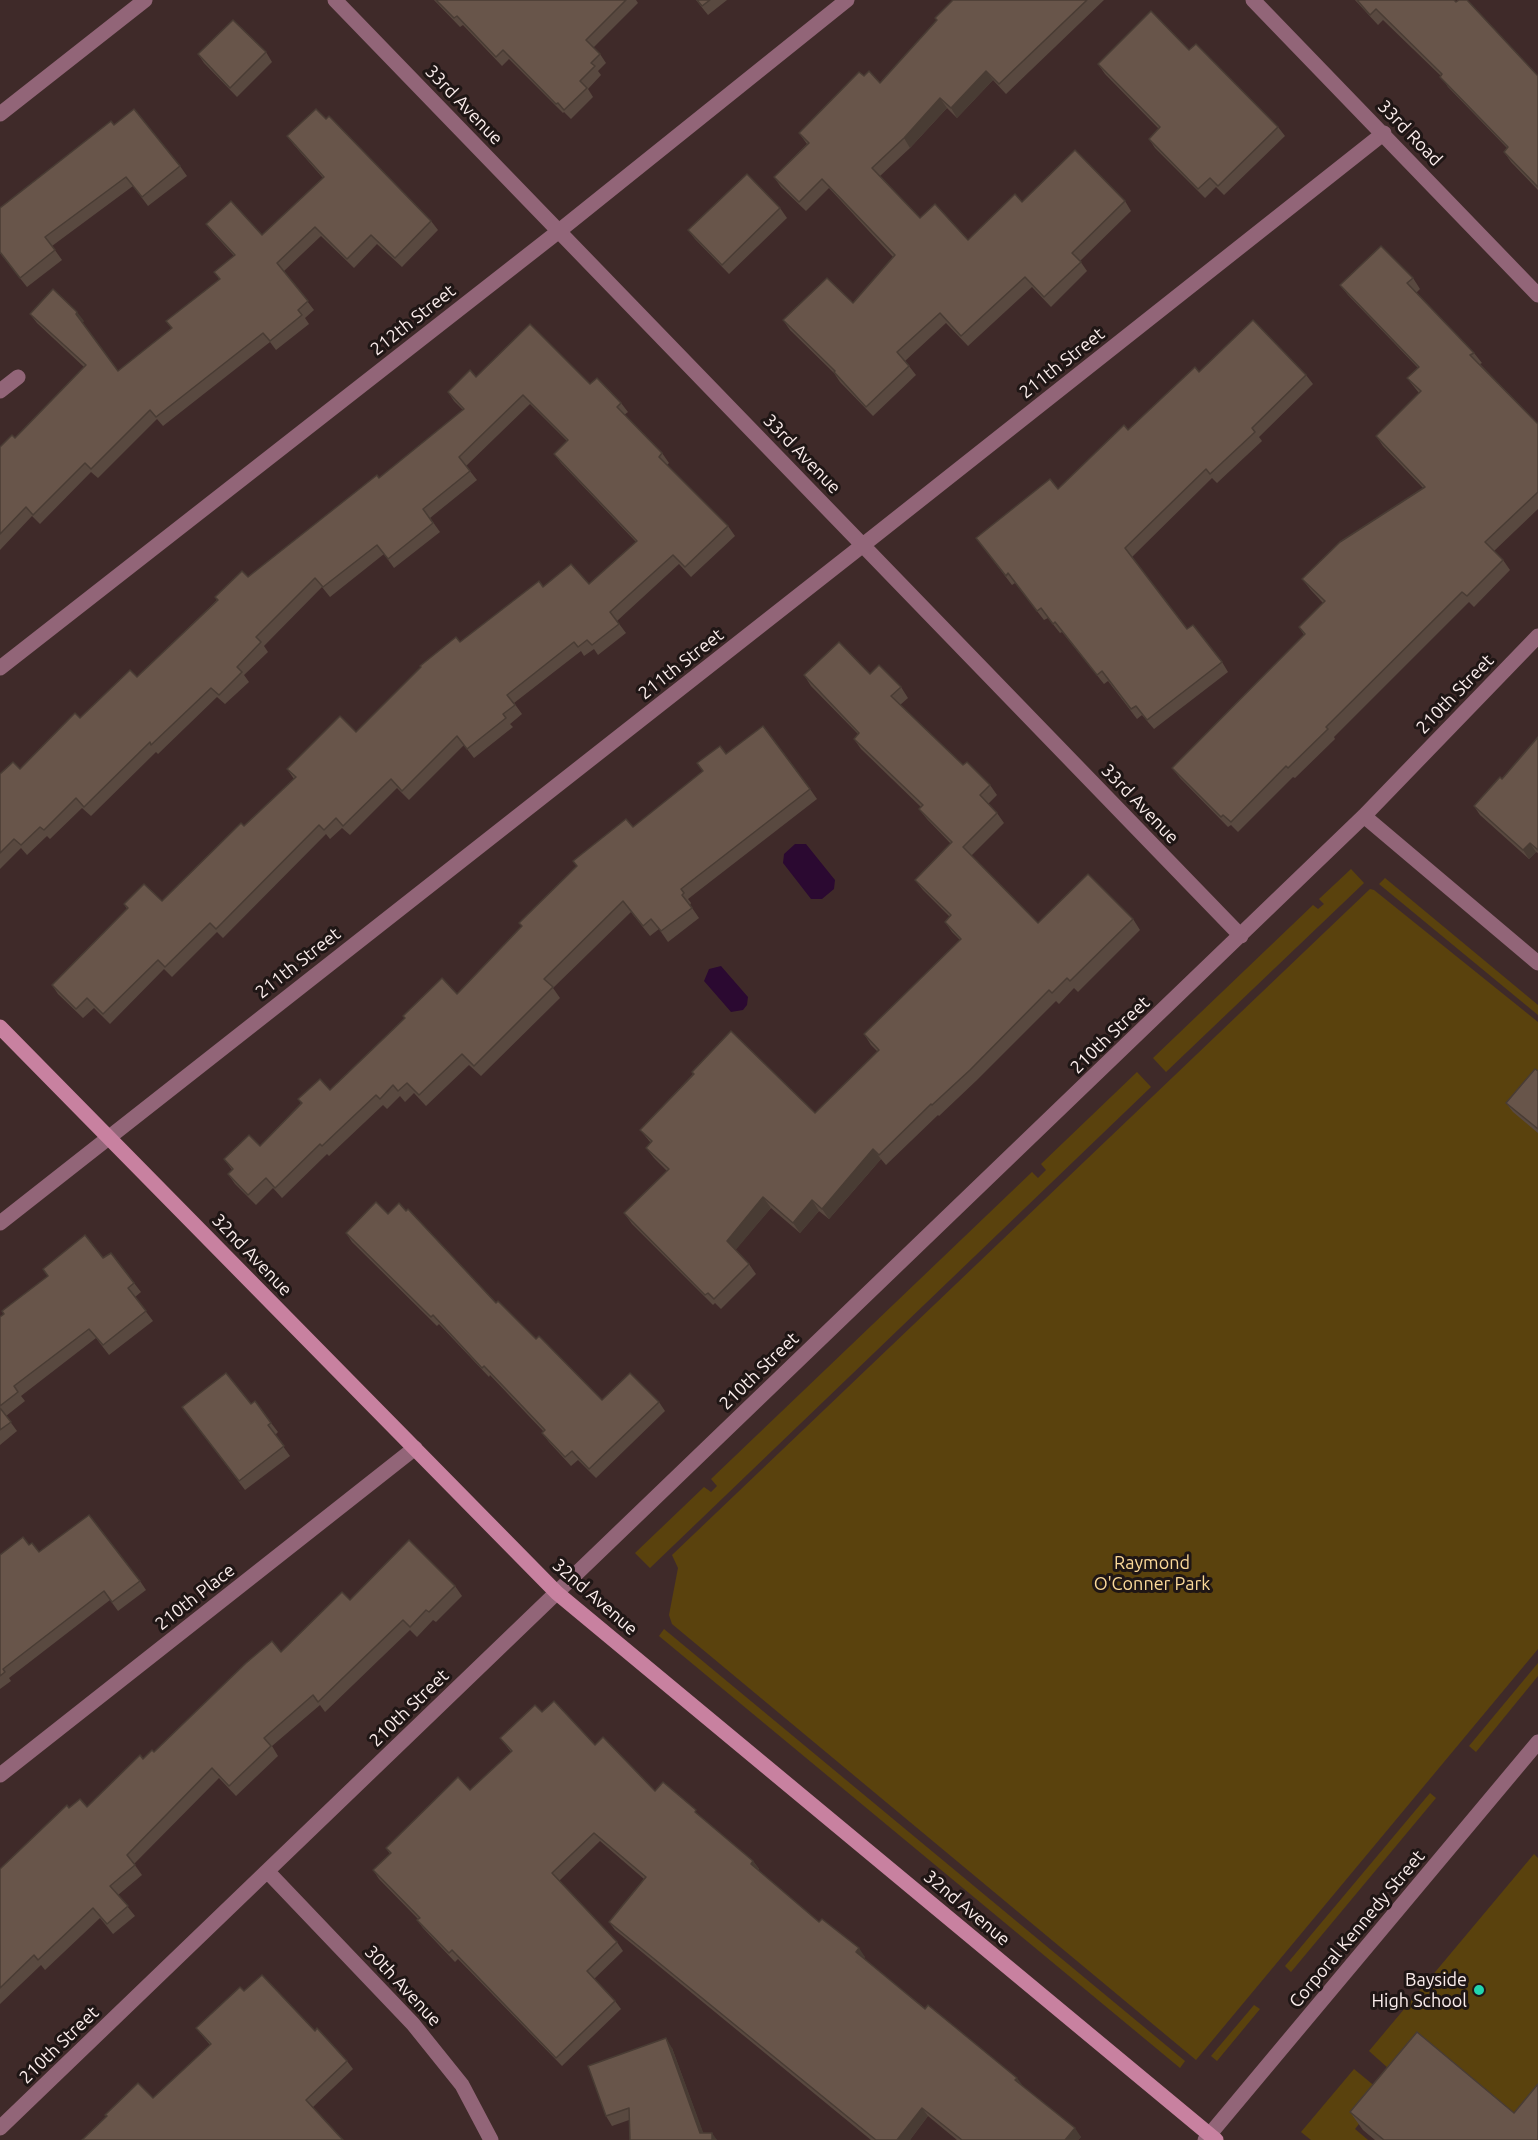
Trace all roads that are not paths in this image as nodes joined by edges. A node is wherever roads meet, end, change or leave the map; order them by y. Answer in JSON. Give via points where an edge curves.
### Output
{"nodes":[{"id":1,"x":145,"y":0,"type":"edge"},
{"id":2,"x":335,"y":0,"type":"edge"},
{"id":3,"x":847,"y":0,"type":"edge"},
{"id":4,"x":1253,"y":0,"type":"edge"},
{"id":5,"x":0,"y":114,"type":"edge"},
{"id":6,"x":1384,"y":134,"type":"junction"},
{"id":7,"x":558,"y":231,"type":"junction"},
{"id":8,"x":1538,"y":295,"type":"edge"},
{"id":9,"x":18,"y":377,"type":"dead end"},
{"id":10,"x":0,"y":391,"type":"edge"},
{"id":11,"x":863,"y":545,"type":"junction"},
{"id":12,"x":1538,"y":636,"type":"edge"},
{"id":13,"x":0,"y":668,"type":"edge"},
{"id":14,"x":1364,"y":816,"type":"junction"},
{"id":15,"x":1241,"y":936,"type":"junction"},
{"id":16,"x":1538,"y":963,"type":"edge"},
{"id":17,"x":0,"y":1027,"type":"edge"},
{"id":18,"x":109,"y":1136,"type":"junction"},
{"id":19,"x":0,"y":1223,"type":"edge"},
{"id":20,"x":415,"y":1448,"type":"junction"},
{"id":21,"x":557,"y":1593,"type":"junction"},
{"id":22,"x":1538,"y":1742,"type":"edge"},
{"id":23,"x":0,"y":1775,"type":"edge"},
{"id":24,"x":268,"y":1872,"type":"junction"},
{"id":25,"x":0,"y":2128,"type":"edge"},
{"id":26,"x":1210,"y":2138,"type":"edge"},
{"id":27,"x":491,"y":2140,"type":"edge"}],
"edges":[{"from":1,"to":5,"type":"street"},
{"from":2,"to":7,"type":"street","name":"33rd Avenue"},
{"from":3,"to":7,"type":"street","name":"212th Street"},
{"from":4,"to":6,"type":"street","name":"33rd Road"},
{"from":6,"to":8,"type":"street","name":"33rd Road"},
{"from":6,"to":11,"type":"street","name":"211th Street"},
{"from":7,"to":11,"type":"street","name":"33rd Avenue"},
{"from":7,"to":13,"type":"street","name":"212th Street"},
{"from":9,"to":10,"type":"street"},
{"from":11,"to":15,"type":"street","name":"33rd Avenue"},
{"from":11,"to":18,"type":"street","name":"211th Street"},
{"from":12,"to":14,"type":"street","name":"210th Street"},
{"from":14,"to":15,"type":"street","name":"210th Street"},
{"from":14,"to":16,"type":"street"},
{"from":15,"to":21,"type":"street","name":"210th Street"},
{"from":17,"to":18,"type":"street","name":"32nd Avenue"},
{"from":18,"to":19,"type":"street","name":"211th Street"},
{"from":18,"to":20,"type":"street","name":"32nd Avenue"},
{"from":20,"to":21,"type":"street","name":"32nd Avenue"},
{"from":20,"to":23,"type":"street","name":"210th Place"},
{"from":21,"to":24,"type":"street","name":"210th Street"},
{"from":21,"to":26,"type":"street","name":"32nd Avenue"},
{"from":22,"to":26,"type":"street","name":"Corporal Kennedy Street"},
{"from":24,"to":25,"type":"street","name":"210th Street"},
{"from":24,"to":27,"type":"street","name":"30th Avenue","via":[[414,2024],[462,2085]]}]}
